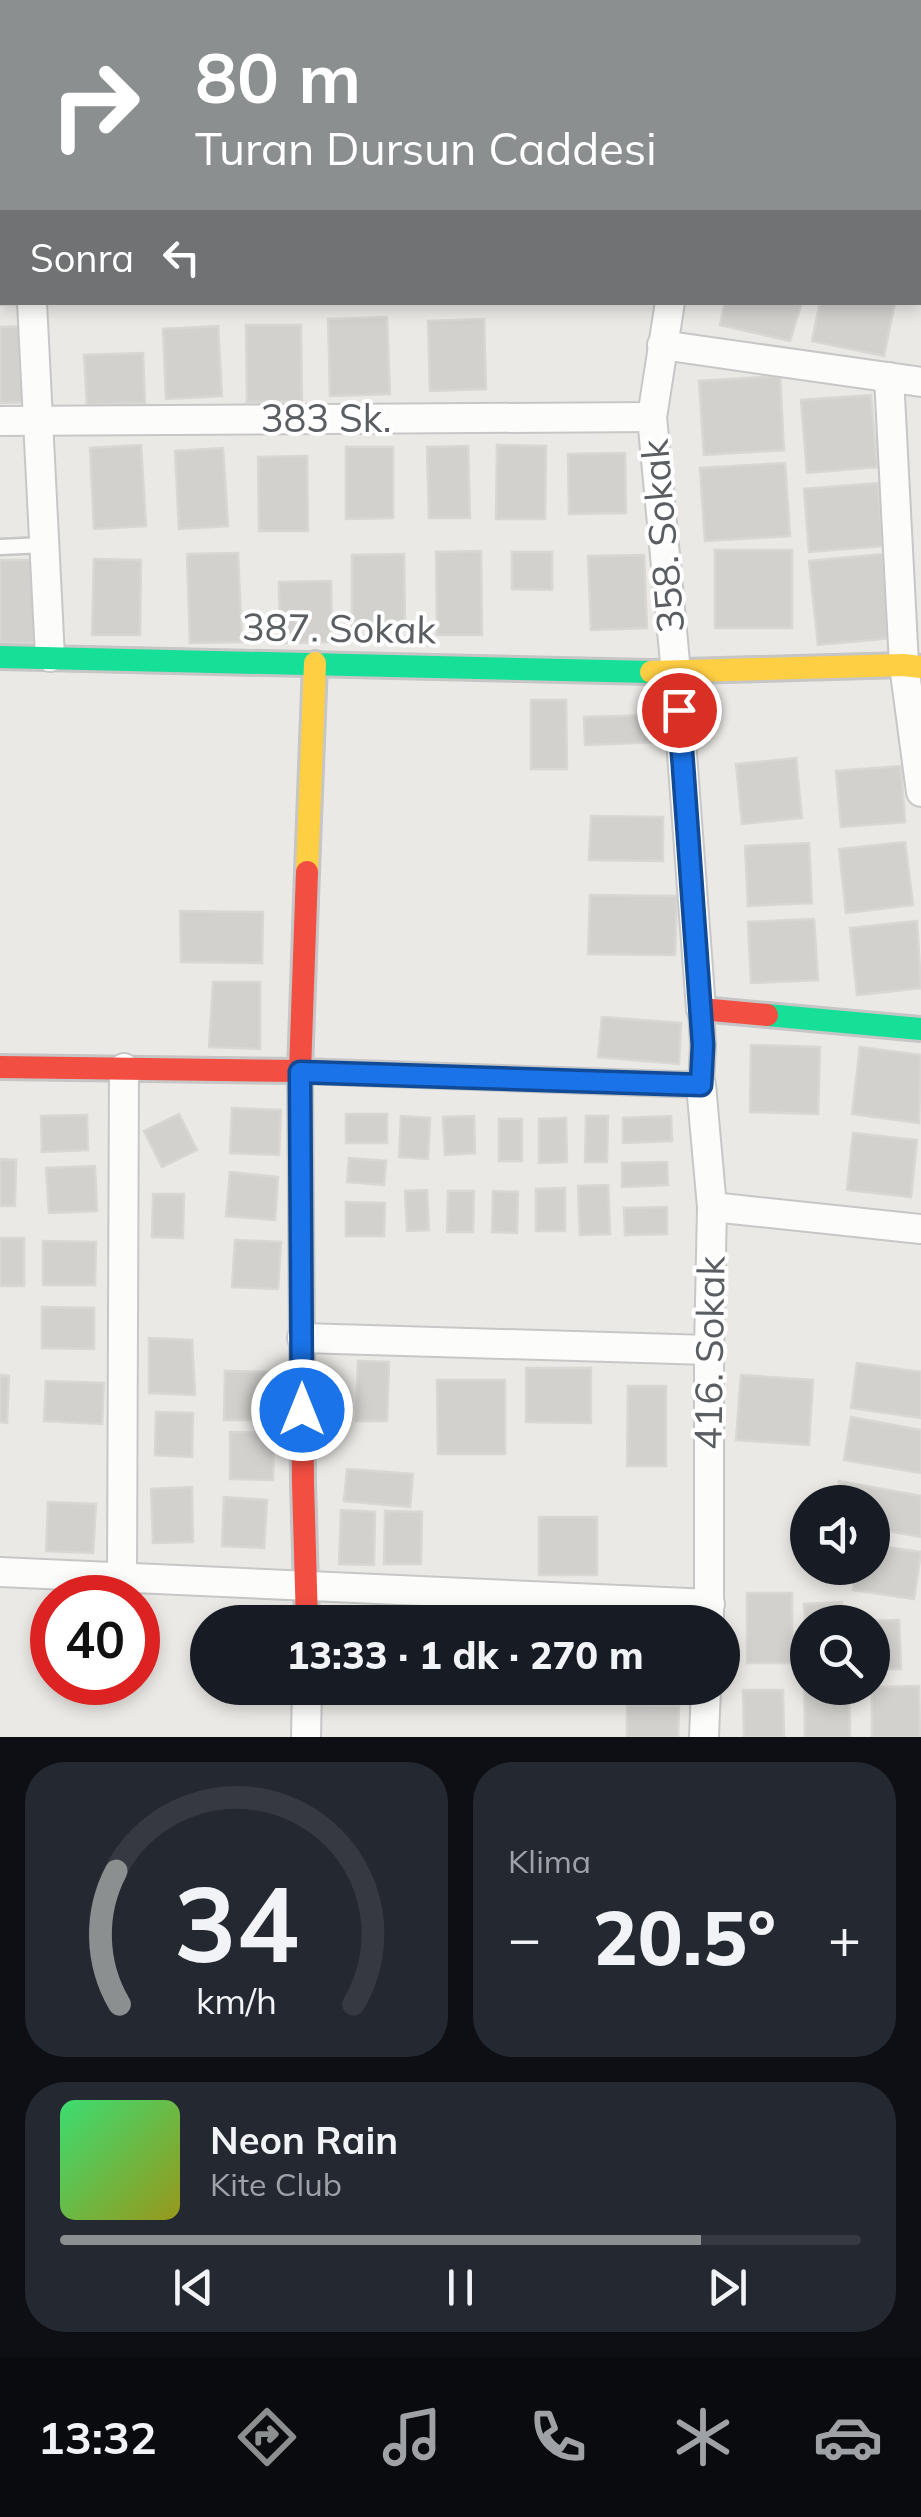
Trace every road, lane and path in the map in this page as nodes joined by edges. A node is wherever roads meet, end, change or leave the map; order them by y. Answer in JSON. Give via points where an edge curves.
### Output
{"nodes":[{"id":1,"x":32,"y":305,"type":"edge"},
{"id":2,"x":669,"y":305,"type":"edge"},
{"id":3,"x":662,"y":345,"type":"junction"},
{"id":4,"x":889,"y":378,"type":"junction"},
{"id":5,"x":921,"y":382,"type":"edge"},
{"id":6,"x":652,"y":417,"type":"junction"},
{"id":7,"x":0,"y":420,"type":"edge"},
{"id":8,"x":40,"y":421,"type":"junction"},
{"id":9,"x":45,"y":544,"type":"junction"},
{"id":10,"x":0,"y":547,"type":"edge"},
{"id":11,"x":0,"y":657,"type":"edge"},
{"id":12,"x":50,"y":658,"type":"junction"},
{"id":13,"x":315,"y":663,"type":"junction"},
{"id":14,"x":912,"y":666,"type":"edge"},
{"id":15,"x":676,"y":673,"type":"junction"},
{"id":16,"x":921,"y":792,"type":"edge"},
{"id":17,"x":701,"y":1009,"type":"junction"},
{"id":18,"x":921,"y":1029,"type":"edge"},
{"id":19,"x":0,"y":1067,"type":"edge"},
{"id":20,"x":124,"y":1068,"type":"junction"},
{"id":21,"x":300,"y":1072,"type":"junction"},
{"id":22,"x":701,"y":1085,"type":"junction"},
{"id":23,"x":712,"y":1206,"type":"junction"},
{"id":24,"x":921,"y":1229,"type":"edge"},
{"id":25,"x":302,"y":1338,"type":"junction"},
{"id":26,"x":708,"y":1350,"type":"junction"},
{"id":27,"x":0,"y":1572,"type":"edge"},
{"id":28,"x":61,"y":1575,"type":"edge"},
{"id":29,"x":122,"y":1575,"type":"edge"},
{"id":30,"x":160,"y":1580,"type":"edge"},
{"id":31,"x":308,"y":1588,"type":"junction"},
{"id":32,"x":308,"y":1605,"type":"edge"},
{"id":33,"x":570,"y":1605,"type":"edge"},
{"id":34,"x":709,"y":1605,"type":"edge"},
{"id":35,"x":306,"y":1705,"type":"edge"},
{"id":36,"x":705,"y":1705,"type":"edge"},
{"id":37,"x":306,"y":1737,"type":"edge"},
{"id":38,"x":704,"y":1737,"type":"edge"}],
"edges":[{"from":1,"to":8,"type":"street"},
{"from":2,"to":3,"type":"street","name":"358. Sokak"},
{"from":3,"to":4,"type":"street"},
{"from":3,"to":6,"type":"street","name":"358. Sokak"},
{"from":4,"to":5,"type":"street"},
{"from":4,"to":14,"type":"street"},
{"from":6,"to":8,"type":"street","name":"383 Sk."},
{"from":6,"to":15,"type":"street","name":"358. Sokak"},
{"from":7,"to":8,"type":"street","name":"383 Sk."},
{"from":8,"to":9,"type":"street"},
{"from":9,"to":10,"type":"lane"},
{"from":9,"to":12,"type":"street"},
{"from":11,"to":12,"type":"street","name":"387. Sokak"},
{"from":12,"to":13,"type":"street","name":"387. Sokak"},
{"from":13,"to":15,"type":"street","name":"387. Sokak"},
{"from":13,"to":21,"type":"street"},
{"from":14,"to":15,"type":"street","name":"387. Sokak"},
{"from":14,"to":16,"type":"street"},
{"from":15,"to":17,"type":"street","name":"358. Sokak"},
{"from":17,"to":18,"type":"street"},
{"from":17,"to":22,"type":"street"},
{"from":19,"to":20,"type":"street"},
{"from":20,"to":21,"type":"street"},
{"from":20,"to":29,"type":"street"},
{"from":21,"to":22,"type":"street"},
{"from":21,"to":25,"type":"street"},
{"from":22,"to":23,"type":"street","name":"416. Sokak"},
{"from":23,"to":24,"type":"street"},
{"from":23,"to":26,"type":"street","name":"416. Sokak"},
{"from":25,"to":26,"type":"street"},
{"from":25,"to":31,"type":"street"},
{"from":26,"to":34,"type":"street","name":"416. Sokak"},
{"from":27,"to":28,"type":"street"},
{"from":30,"to":31,"type":"street"},
{"from":31,"to":32,"type":"street"},
{"from":31,"to":33,"type":"street"},
{"from":35,"to":37,"type":"street"},
{"from":36,"to":38,"type":"street"}]}
